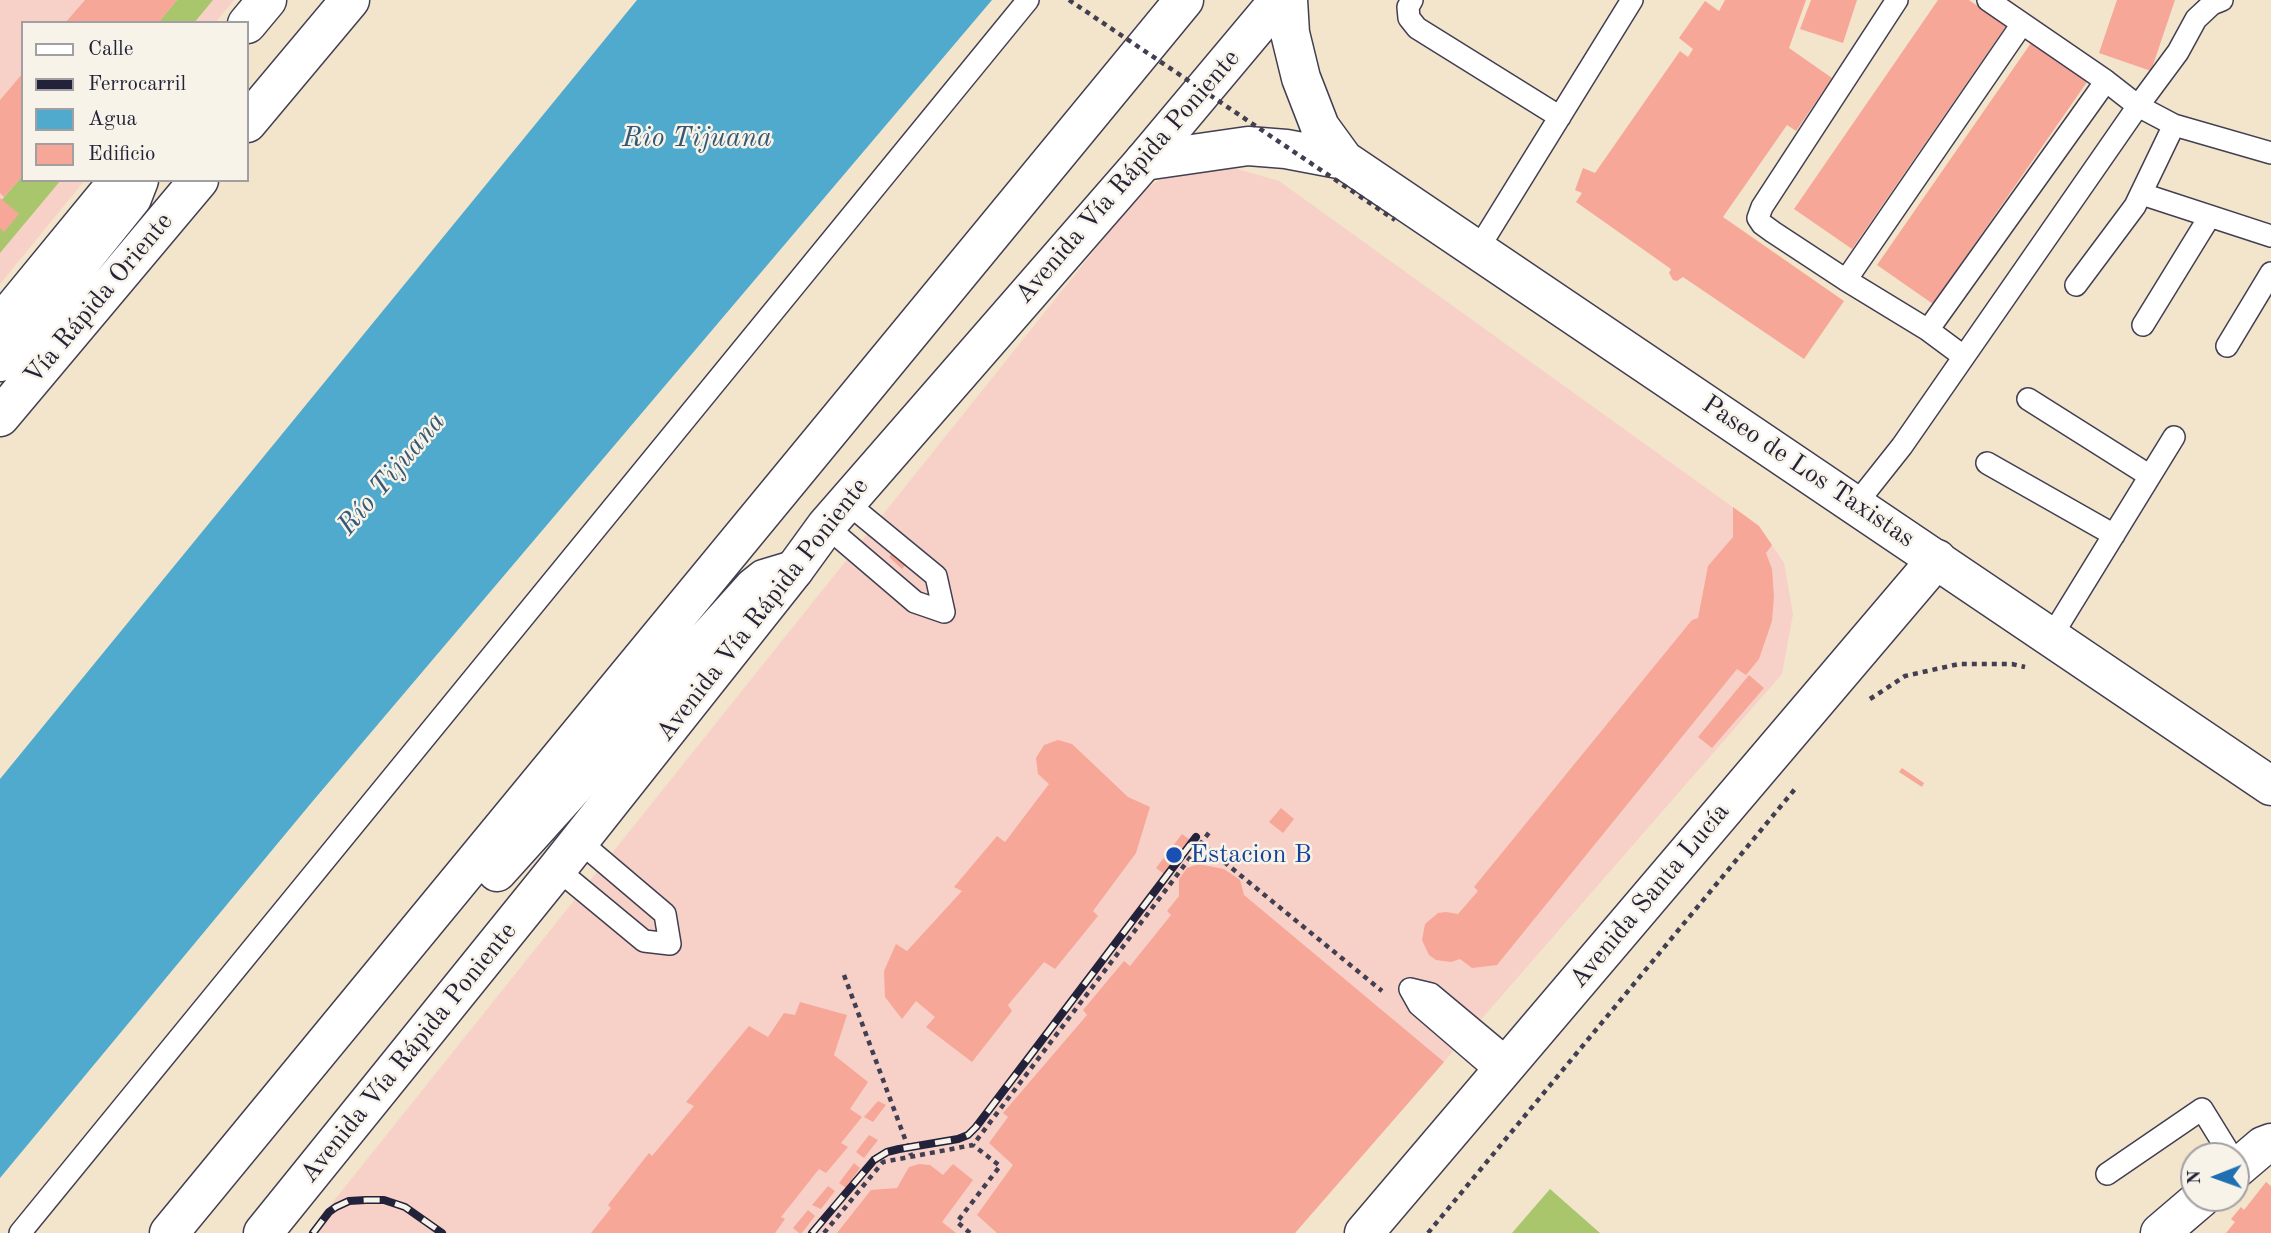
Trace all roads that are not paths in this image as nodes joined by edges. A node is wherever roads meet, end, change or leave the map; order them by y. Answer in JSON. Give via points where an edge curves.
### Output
{"nodes":[{"id":1,"x":267,"y":0,"type":"edge"},
{"id":2,"x":350,"y":0,"type":"edge"},
{"id":3,"x":1028,"y":0,"type":"edge"},
{"id":4,"x":1184,"y":0,"type":"edge"},
{"id":5,"x":1279,"y":0,"type":"edge"},
{"id":6,"x":1288,"y":0,"type":"edge"},
{"id":7,"x":1412,"y":0,"type":"edge"},
{"id":8,"x":1632,"y":0,"type":"edge"},
{"id":9,"x":1898,"y":0,"type":"edge"},
{"id":10,"x":1987,"y":0,"type":"edge"},
{"id":11,"x":2222,"y":0,"type":"edge"},
{"id":12,"x":248,"y":23,"type":"edge"},
{"id":13,"x":2022,"y":24,"type":"junction"},
{"id":14,"x":2106,"y":80,"type":"junction"},
{"id":15,"x":2138,"y":106,"type":"junction"},
{"id":16,"x":1560,"y":117,"type":"junction"},
{"id":17,"x":248,"y":122,"type":"edge"},
{"id":18,"x":2174,"y":125,"type":"junction"},
{"id":19,"x":2271,"y":153,"type":"edge"},
{"id":20,"x":1344,"y":160,"type":"junction"},
{"id":21,"x":1144,"y":161,"type":"junction"},
{"id":22,"x":117,"y":182,"type":"edge"},
{"id":23,"x":138,"y":182,"type":"edge"},
{"id":24,"x":197,"y":182,"type":"edge"},
{"id":25,"x":2142,"y":194,"type":"junction"},
{"id":26,"x":2210,"y":216,"type":"junction"},
{"id":27,"x":2271,"y":236,"type":"edge"},
{"id":28,"x":1478,"y":249,"type":"junction"},
{"id":29,"x":2271,"y":273,"type":"edge"},
{"id":30,"x":1846,"y":280,"type":"junction"},
{"id":31,"x":2076,"y":285,"type":"dead end"},
{"id":32,"x":0,"y":325,"type":"edge"},
{"id":33,"x":2143,"y":326,"type":"dead end"},
{"id":34,"x":1928,"y":330,"type":"junction"},
{"id":35,"x":2227,"y":346,"type":"dead end"},
{"id":36,"x":1964,"y":356,"type":"junction"},
{"id":37,"x":0,"y":362,"type":"edge"},
{"id":38,"x":2028,"y":399,"type":"dead end"},
{"id":39,"x":0,"y":417,"type":"edge"},
{"id":40,"x":2174,"y":437,"type":"dead end"},
{"id":41,"x":1987,"y":463,"type":"dead end"},
{"id":42,"x":2150,"y":476,"type":"junction"},
{"id":43,"x":1856,"y":504,"type":"junction"},
{"id":44,"x":836,"y":514,"type":"junction"},
{"id":45,"x":2114,"y":535,"type":"junction"},
{"id":46,"x":1937,"y":559,"type":"junction"},
{"id":47,"x":794,"y":570,"type":"junction"},
{"id":48,"x":2043,"y":653,"type":"junction"},
{"id":49,"x":2271,"y":786,"type":"edge"},
{"id":50,"x":568,"y":855,"type":"junction"},
{"id":51,"x":420,"y":925,"type":"junction"},
{"id":52,"x":2222,"y":1142,"type":"edge"},
{"id":53,"x":2271,"y":1143,"type":"edge"},
{"id":54,"x":2250,"y":1154,"type":"edge"},
{"id":55,"x":2107,"y":1174,"type":"dead end"},
{"id":56,"x":2185,"y":1212,"type":"edge"},
{"id":57,"x":20,"y":1233,"type":"edge"},
{"id":58,"x":169,"y":1233,"type":"edge"},
{"id":59,"x":263,"y":1233,"type":"edge"},
{"id":60,"x":1364,"y":1233,"type":"edge"},
{"id":61,"x":2160,"y":1233,"type":"edge"}],
"edges":[{"from":1,"to":12,"type":"main road"},
{"from":2,"to":17,"type":"main road"},
{"from":3,"to":57,"type":"lane"},
{"from":4,"to":51,"type":"main road"},
{"from":5,"to":21,"type":"main road","name":"Avenida Vía Rápida Poniente"},
{"from":6,"to":20,"type":"main road","name":"Paseo de Los Taxistas","via":[[1301,78],[1320,127]]},
{"from":7,"to":16,"type":"lane","via":[[1409,18],[1417,28]]},
{"from":8,"to":16,"type":"lane"},
{"from":9,"to":30,"type":"lane","via":[[1758,218]]},
{"from":10,"to":13,"type":"lane"},
{"from":11,"to":15,"type":"lane","via":[[2196,19]]},
{"from":13,"to":14,"type":"lane"},
{"from":13,"to":30,"type":"lane"},
{"from":14,"to":15,"type":"lane"},
{"from":14,"to":34,"type":"lane"},
{"from":15,"to":18,"type":"lane"},
{"from":15,"to":36,"type":"lane"},
{"from":16,"to":28,"type":"lane"},
{"from":18,"to":19,"type":"lane"},
{"from":18,"to":25,"type":"lane"},
{"from":20,"to":21,"type":"main road","name":"Paseo de Los Taxistas","via":[[1248,146]]},
{"from":20,"to":28,"type":"main road","name":"Paseo de Los Taxistas"},
{"from":21,"to":44,"type":"main road","name":"Avenida Vía Rápida Poniente"},
{"from":22,"to":32,"type":"main road"},
{"from":23,"to":37,"type":"main road","via":[[132,198]]},
{"from":24,"to":39,"type":"main road","name":"Vía Rápida Oriente"},
{"from":25,"to":26,"type":"lane"},
{"from":25,"to":31,"type":"lane"},
{"from":26,"to":27,"type":"lane"},
{"from":26,"to":33,"type":"lane"},
{"from":28,"to":43,"type":"main road","name":"Paseo de Los Taxistas"},
{"from":29,"to":35,"type":"lane"},
{"from":30,"to":34,"type":"lane"},
{"from":34,"to":36,"type":"lane"},
{"from":36,"to":43,"type":"lane"},
{"from":38,"to":42,"type":"lane"},
{"from":40,"to":42,"type":"lane"},
{"from":41,"to":45,"type":"lane"},
{"from":42,"to":45,"type":"lane"},
{"from":43,"to":46,"type":"main road","name":"Paseo de Los Taxistas"},
{"from":44,"to":44,"type":"lane","via":[[915,602],[944,612],[936,576]]},
{"from":44,"to":47,"type":"main road","name":"Avenida Vía Rápida Poniente"},
{"from":45,"to":48,"type":"lane"},
{"from":46,"to":48,"type":"main road","name":"Paseo de Los Taxistas"},
{"from":46,"to":60,"type":"main road","name":"Avenida Santa Lucía"},
{"from":47,"to":50,"type":"main road","name":"Avenida Vía Rápida Poniente"},
{"from":47,"to":51,"type":"main road","via":[[754,587],[457,914]]},
{"from":48,"to":49,"type":"main road","name":"Paseo de Los Taxistas"},
{"from":50,"to":50,"type":"lane","via":[[644,940],[670,944],[665,914]]},
{"from":50,"to":59,"type":"main road","name":"Avenida Vía Rápida Poniente"},
{"from":51,"to":58,"type":"main road"},
{"from":52,"to":55,"type":"lane","via":[[2202,1109]]},
{"from":53,"to":54,"type":"main road"},
{"from":56,"to":61,"type":"main road"}]}
